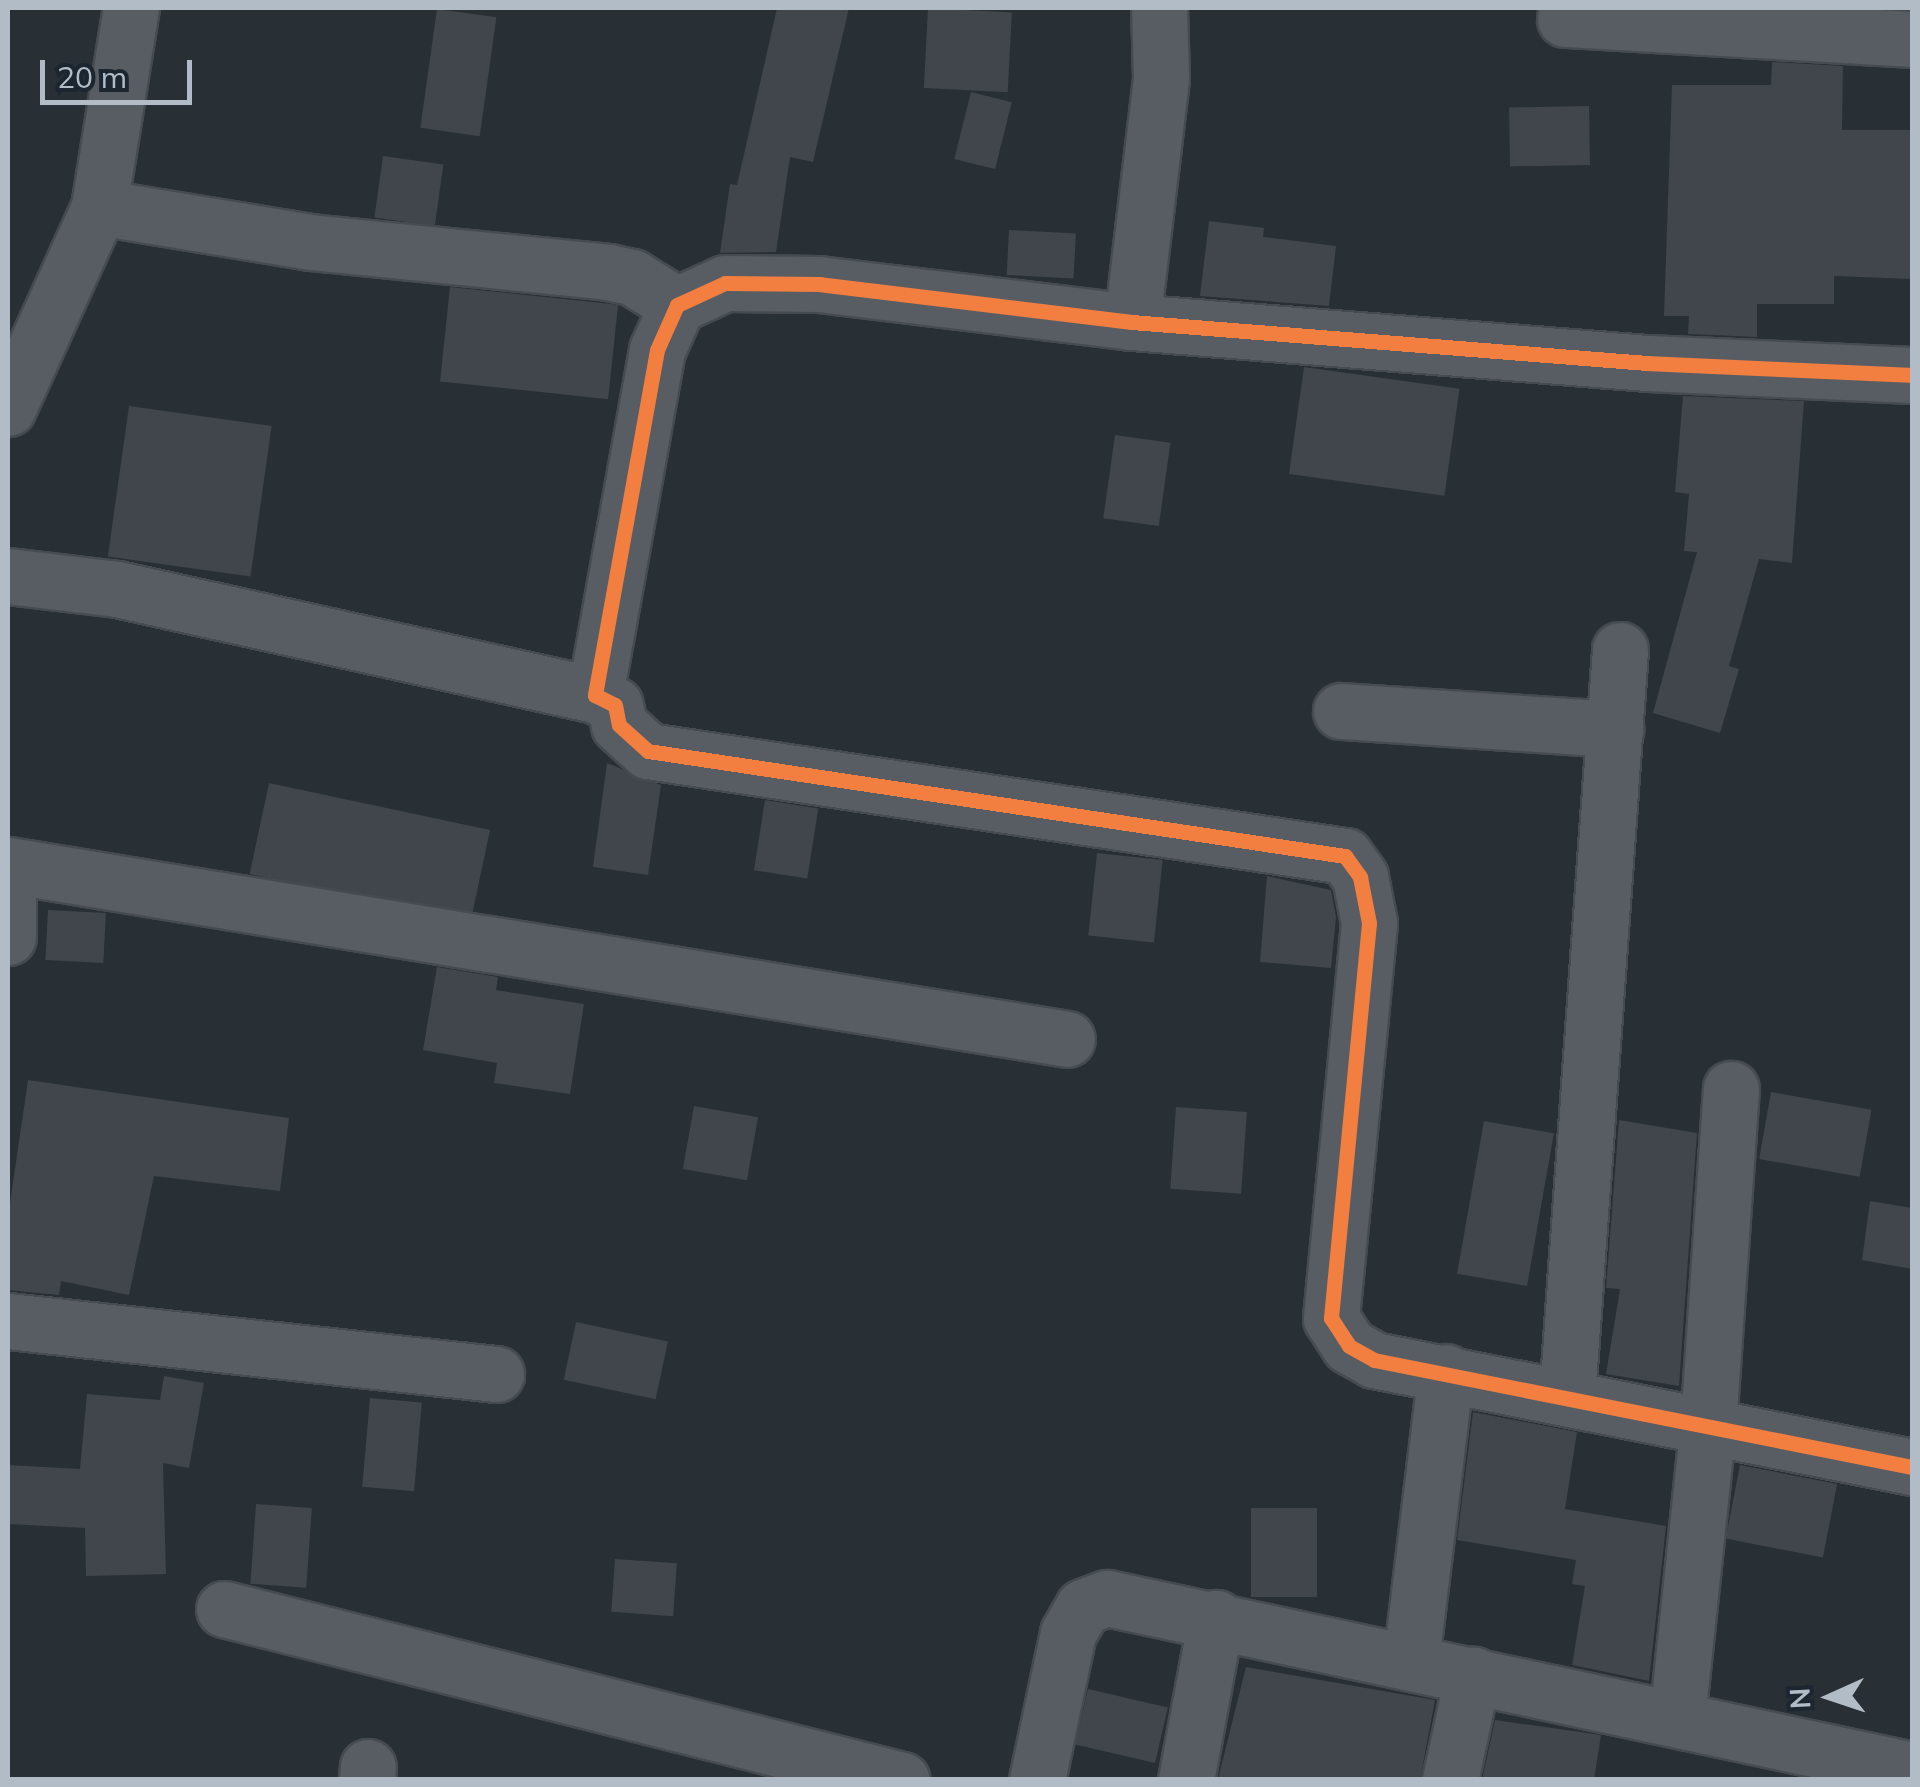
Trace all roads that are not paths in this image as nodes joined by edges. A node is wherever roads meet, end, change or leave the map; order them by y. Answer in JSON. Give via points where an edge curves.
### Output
{"nodes":[{"id":1,"x":131,"y":8,"type":"edge"},
{"id":2,"x":1160,"y":8,"type":"edge"},
{"id":3,"x":1564,"y":19,"type":"dead end"},
{"id":4,"x":1912,"y":39,"type":"edge"},
{"id":5,"x":99,"y":208,"type":"junction"},
{"id":6,"x":676,"y":305,"type":"junction"},
{"id":7,"x":1132,"y":322,"type":"junction"},
{"id":8,"x":1912,"y":375,"type":"edge"},
{"id":9,"x":8,"y":408,"type":"edge"},
{"id":10,"x":8,"y":576,"type":"edge"},
{"id":11,"x":1620,"y":650,"type":"dead end"},
{"id":12,"x":596,"y":696,"type":"junction"},
{"id":13,"x":1341,"y":711,"type":"dead end"},
{"id":14,"x":1615,"y":730,"type":"junction"},
{"id":15,"x":8,"y":865,"type":"edge"},
{"id":16,"x":8,"y":892,"type":"edge"},
{"id":17,"x":8,"y":937,"type":"edge"},
{"id":18,"x":1066,"y":1039,"type":"dead end"},
{"id":19,"x":1731,"y":1088,"type":"dead end"},
{"id":20,"x":8,"y":1321,"type":"edge"},
{"id":21,"x":1446,"y":1372,"type":"junction"},
{"id":22,"x":496,"y":1374,"type":"dead end"},
{"id":23,"x":1567,"y":1396,"type":"junction"},
{"id":24,"x":1708,"y":1425,"type":"junction"},
{"id":25,"x":1912,"y":1466,"type":"edge"},
{"id":26,"x":224,"y":1609,"type":"dead end"},
{"id":27,"x":1216,"y":1618,"type":"junction"},
{"id":28,"x":1411,"y":1660,"type":"junction"},
{"id":29,"x":1472,"y":1674,"type":"junction"},
{"id":30,"x":1677,"y":1718,"type":"junction"},
{"id":31,"x":1737,"y":1756,"type":"edge"},
{"id":32,"x":1912,"y":1770,"type":"edge"},
{"id":33,"x":902,"y":1780,"type":"edge"},
{"id":34,"x":1037,"y":1780,"type":"edge"},
{"id":35,"x":1186,"y":1780,"type":"edge"},
{"id":36,"x":1450,"y":1780,"type":"edge"}],
"edges":[{"from":1,"to":5,"type":"street"},
{"from":2,"to":7,"type":"street","via":[[1161,78]]},
{"from":3,"to":4,"type":"street"},
{"from":5,"to":6,"type":"street","via":[[348,247],[608,272],[632,277]]},
{"from":5,"to":9,"type":"street"},
{"from":6,"to":7,"type":"street","via":[[724,282],[820,284]]},
{"from":6,"to":12,"type":"street","via":[[657,350]]},
{"from":7,"to":8,"type":"street","via":[[1647,363]]},
{"from":10,"to":12,"type":"street","via":[[117,589]]},
{"from":11,"to":14,"type":"street"},
{"from":12,"to":21,"type":"street","via":[[614,705],[619,725],[648,751],[1345,856],[1360,878],[1369,922],[1331,1318],[1349,1346],[1374,1360]]},
{"from":13,"to":14,"type":"street"},
{"from":14,"to":23,"type":"street"},
{"from":15,"to":18,"type":"street"},
{"from":16,"to":17,"type":"street"},
{"from":19,"to":24,"type":"street"},
{"from":20,"to":22,"type":"street"},
{"from":21,"to":23,"type":"street"},
{"from":21,"to":28,"type":"street"},
{"from":23,"to":24,"type":"street"},
{"from":24,"to":25,"type":"street"},
{"from":24,"to":30,"type":"street"},
{"from":26,"to":33,"type":"street"},
{"from":27,"to":28,"type":"street"},
{"from":27,"to":34,"type":"street","via":[[1107,1598],[1083,1608],[1068,1634]]},
{"from":27,"to":35,"type":"street"},
{"from":28,"to":29,"type":"street"},
{"from":29,"to":30,"type":"street"},
{"from":29,"to":36,"type":"street"},
{"from":30,"to":31,"type":"street"},
{"from":31,"to":32,"type":"street"}]}
